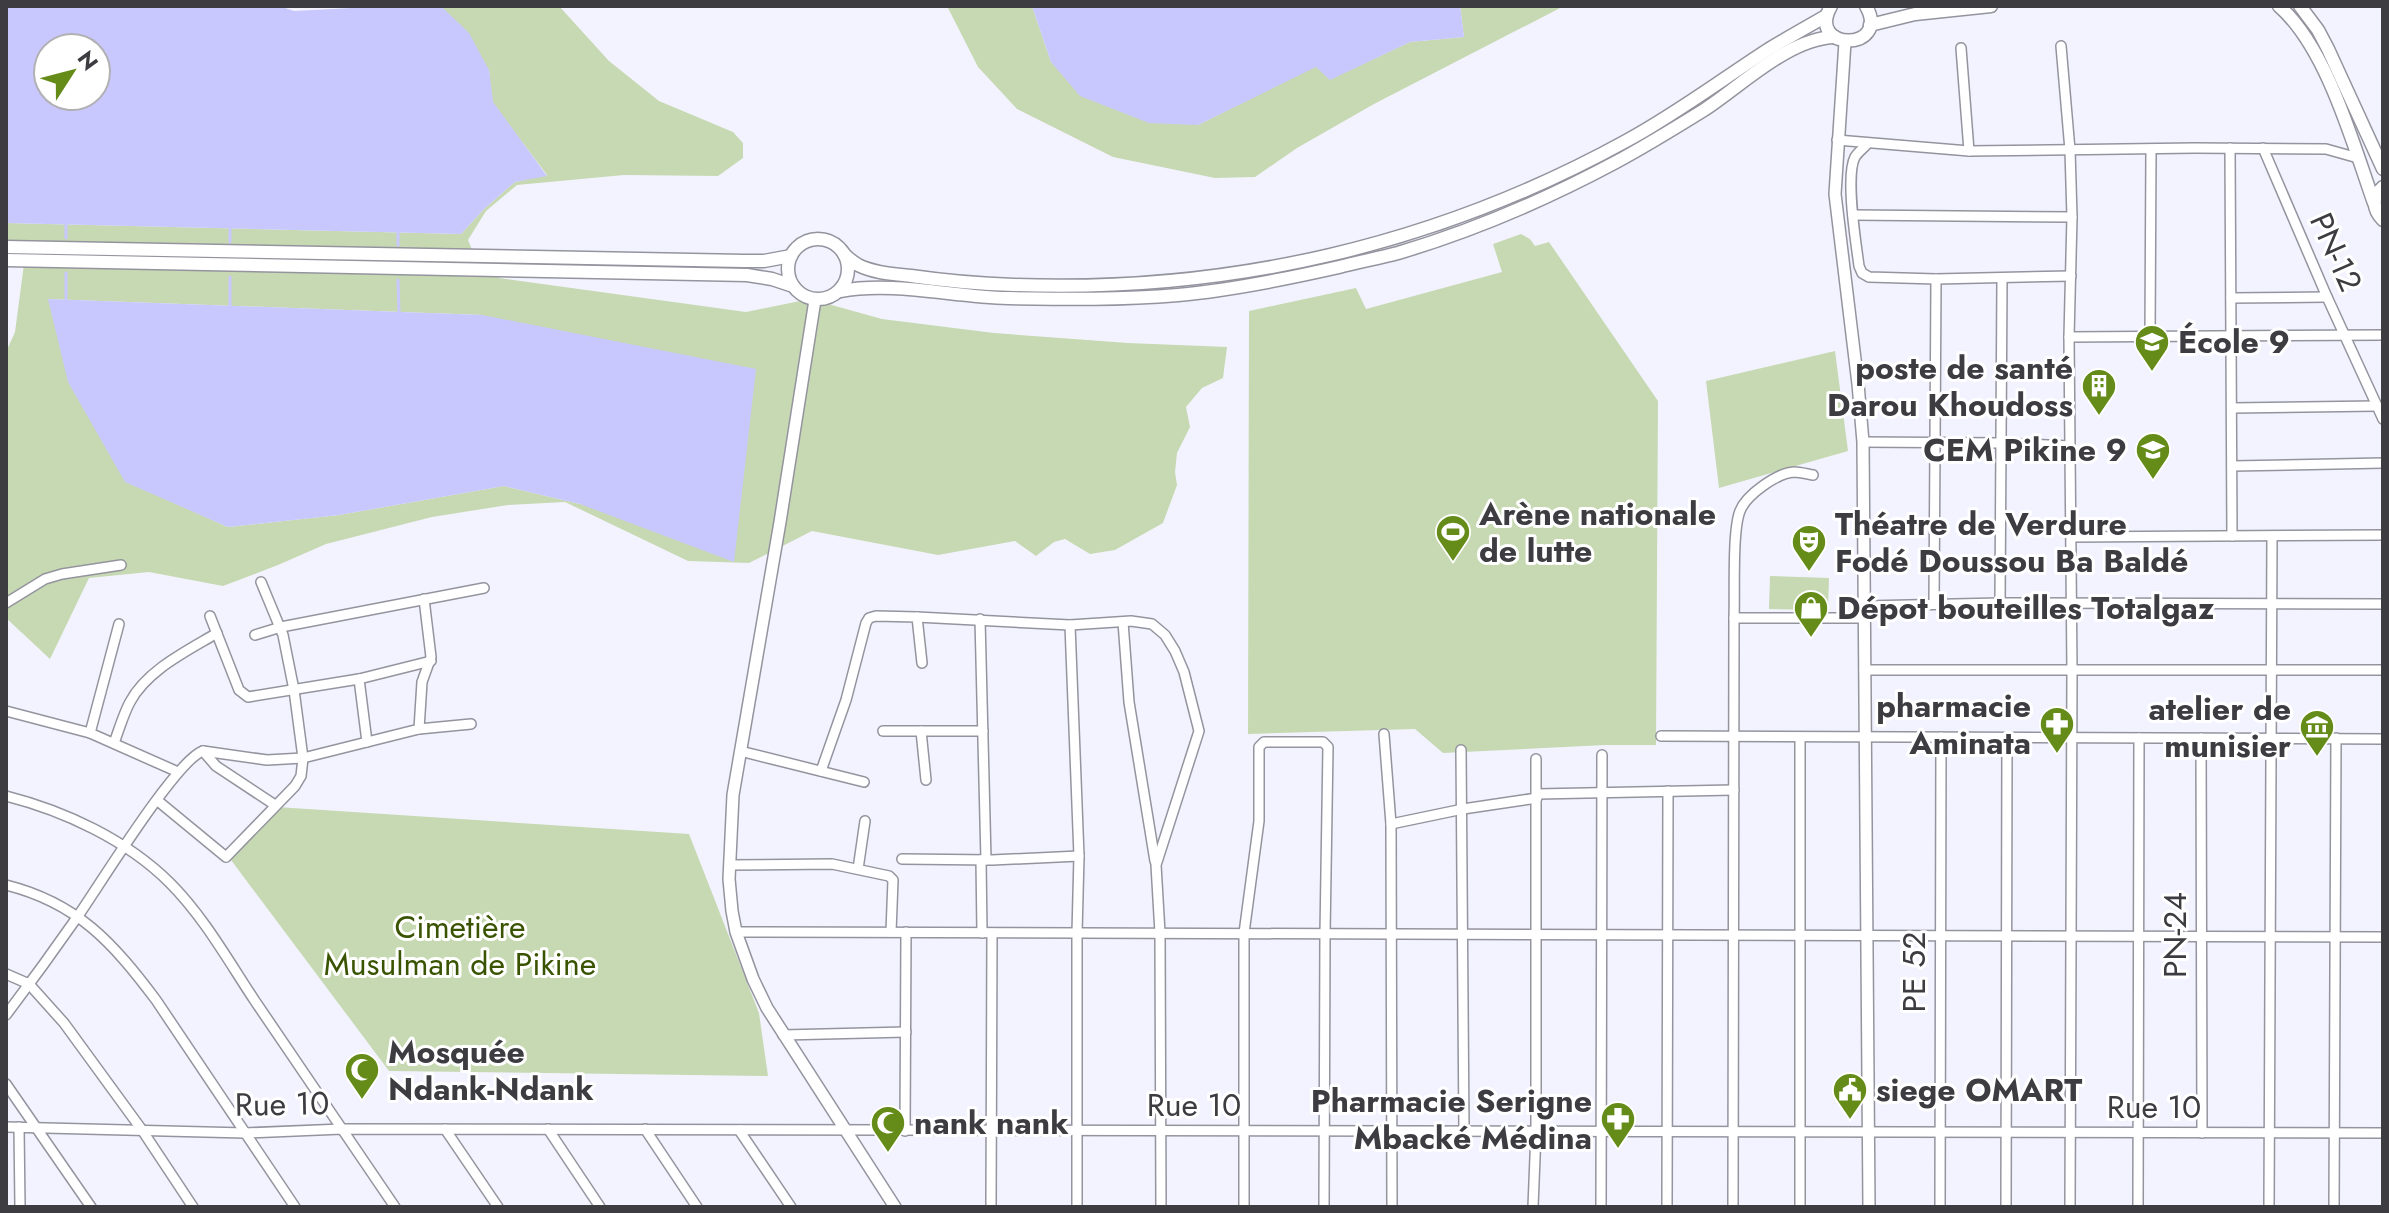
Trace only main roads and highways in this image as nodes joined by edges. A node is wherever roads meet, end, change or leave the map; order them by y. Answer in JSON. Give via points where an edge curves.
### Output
{"nodes":[{"id":1,"x":1866,"y":6,"type":"edge"},
{"id":2,"x":1991,"y":6,"type":"edge"},
{"id":3,"x":2279,"y":6,"type":"edge"},
{"id":4,"x":2300,"y":6,"type":"edge"},
{"id":5,"x":1828,"y":11,"type":"edge"},
{"id":6,"x":1870,"y":25,"type":"junction"},
{"id":7,"x":1840,"y":40,"type":"junction"},
{"id":8,"x":2383,"y":169,"type":"edge"},
{"id":9,"x":2383,"y":187,"type":"edge"},
{"id":10,"x":2374,"y":203,"type":"junction"},
{"id":11,"x":2383,"y":220,"type":"edge"},
{"id":12,"x":6,"y":247,"type":"edge"},
{"id":13,"x":844,"y":254,"type":"junction"},
{"id":14,"x":791,"y":256,"type":"junction"},
{"id":15,"x":6,"y":260,"type":"edge"},
{"id":16,"x":793,"y":286,"type":"junction"},
{"id":17,"x":840,"y":291,"type":"junction"}],
"edges":[{"from":1,"to":6,"type":"main road"},
{"from":2,"to":6,"type":"main road"},
{"from":3,"to":10,"type":"main road","via":[[2300,27],[2316,55]]},
{"from":4,"to":8,"type":"main road","via":[[2328,49]]},
{"from":5,"to":7,"type":"main road","via":[[1827,28]]},
{"from":5,"to":13,"type":"main road","via":[[1640,133],[1560,175],[1490,206],[1391,239],[1278,268],[1179,281],[1054,286],[897,275],[857,265]]},
{"from":6,"to":7,"type":"main road","via":[[1861,38]]},
{"from":7,"to":17,"type":"main road","via":[[1804,43],[1671,130],[1568,187],[1397,253],[1280,280],[1178,295],[997,298],[868,286]]},
{"from":9,"to":10,"type":"main road"},
{"from":10,"to":11,"type":"main road"},
{"from":12,"to":14,"type":"main road","via":[[744,261]]},
{"from":13,"to":14,"type":"main road","via":[[832,243],[816,239],[801,244]]},
{"from":13,"to":17,"type":"main road","via":[[848,273]]},
{"from":14,"to":16,"type":"main road"},
{"from":15,"to":16,"type":"main road","via":[[747,275]]},
{"from":16,"to":17,"type":"main road","via":[[815,300]]}]}
